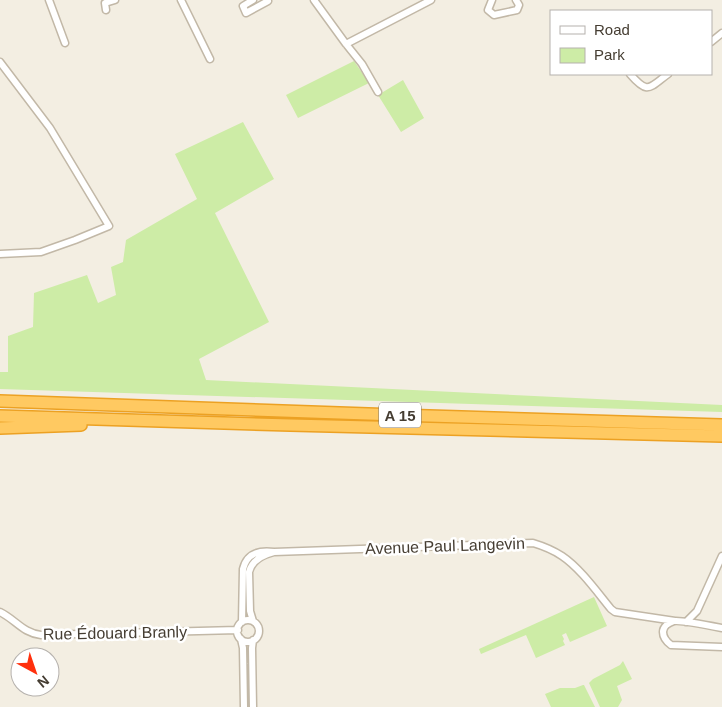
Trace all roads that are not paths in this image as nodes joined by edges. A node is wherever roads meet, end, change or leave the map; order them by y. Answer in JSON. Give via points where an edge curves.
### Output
{"nodes":[{"id":1,"x":49,"y":0,"type":"edge"},
{"id":2,"x":115,"y":0,"type":"edge"},
{"id":3,"x":180,"y":0,"type":"edge"},
{"id":4,"x":253,"y":0,"type":"edge"},
{"id":5,"x":267,"y":0,"type":"edge"},
{"id":6,"x":314,"y":0,"type":"edge"},
{"id":7,"x":431,"y":0,"type":"edge"},
{"id":8,"x":492,"y":0,"type":"edge"},
{"id":9,"x":516,"y":0,"type":"edge"},
{"id":10,"x":106,"y":10,"type":"dead end"},
{"id":11,"x":722,"y":33,"type":"edge"},
{"id":12,"x":712,"y":41,"type":"edge"},
{"id":13,"x":65,"y":43,"type":"dead end"},
{"id":14,"x":346,"y":44,"type":"junction"},
{"id":15,"x":210,"y":59,"type":"dead end"},
{"id":16,"x":0,"y":62,"type":"edge"},
{"id":17,"x":631,"y":75,"type":"edge"},
{"id":18,"x":667,"y":75,"type":"edge"},
{"id":19,"x":378,"y":92,"type":"dead end"},
{"id":20,"x":0,"y":254,"type":"edge"},
{"id":21,"x":0,"y":401,"type":"edge"},
{"id":22,"x":0,"y":416,"type":"edge"},
{"id":23,"x":121,"y":420,"type":"junction"},
{"id":24,"x":722,"y":425,"type":"edge"},
{"id":25,"x":0,"y":428,"type":"edge"},
{"id":26,"x":722,"y":436,"type":"edge"},
{"id":27,"x":274,"y":552,"type":"junction"},
{"id":28,"x":722,"y":556,"type":"edge"},
{"id":29,"x":0,"y":612,"type":"edge"},
{"id":30,"x":649,"y":617,"type":"junction"},
{"id":31,"x":253,"y":621,"type":"junction"},
{"id":32,"x":675,"y":621,"type":"junction"},
{"id":33,"x":242,"y":622,"type":"junction"},
{"id":34,"x":686,"y":622,"type":"junction"},
{"id":35,"x":722,"y":628,"type":"edge"},
{"id":36,"x":238,"y":630,"type":"junction"},
{"id":37,"x":663,"y":630,"type":"junction"},
{"id":38,"x":241,"y":639,"type":"junction"},
{"id":39,"x":253,"y":640,"type":"junction"},
{"id":40,"x":722,"y":647,"type":"edge"},
{"id":41,"x":244,"y":707,"type":"edge"},
{"id":42,"x":253,"y":707,"type":"edge"}],
"edges":[{"from":1,"to":13,"type":"street"},
{"from":2,"to":10,"type":"street","via":[[105,3]]},
{"from":3,"to":15,"type":"street"},
{"from":4,"to":5,"type":"street","via":[[243,6],[246,13]]},
{"from":6,"to":14,"type":"street"},
{"from":7,"to":14,"type":"street"},
{"from":8,"to":9,"type":"street","via":[[488,10],[494,15],[517,10],[519,4]]},
{"from":11,"to":12,"type":"street"},
{"from":14,"to":19,"type":"street"},
{"from":16,"to":20,"type":"street","via":[[50,128],[109,226],[41,252]]},
{"from":17,"to":18,"type":"street","via":[[643,87],[652,86]]},
{"from":21,"to":24,"type":"highway","number":"A 15"},
{"from":22,"to":23,"type":"highway","number":"A 15"},
{"from":23,"to":25,"type":"highway","via":[[116,424]]},
{"from":23,"to":26,"type":"highway","number":"A 15"},
{"from":27,"to":30,"type":"street","name":"Avenue Paul Langevin","via":[[533,543],[570,561],[615,612]]},
{"from":27,"to":31,"type":"street","via":[[262,555],[248,572]]},
{"from":27,"to":33,"type":"street","name":"Avenue Paul Langevin","via":[[262,550],[244,564]]},
{"from":28,"to":34,"type":"street","via":[[697,611]]},
{"from":29,"to":36,"type":"street","name":"Rue Édouard Branly","via":[[26,631],[41,635]]},
{"from":30,"to":32,"type":"street","name":"Avenue Paul Langevin"},
{"from":30,"to":37,"type":"street"},
{"from":31,"to":33,"type":"street"},
{"from":31,"to":39,"type":"street","via":[[261,633]]},
{"from":32,"to":34,"type":"street","name":"Avenue Paul Langevin"},
{"from":32,"to":37,"type":"street"},
{"from":33,"to":36,"type":"street"},
{"from":34,"to":35,"type":"street","name":"Avenue Paul Langevin"},
{"from":36,"to":38,"type":"street"},
{"from":37,"to":40,"type":"street","via":[[664,638],[672,645]]},
{"from":38,"to":39,"type":"street"},
{"from":38,"to":41,"type":"street"},
{"from":39,"to":42,"type":"street"}]}
